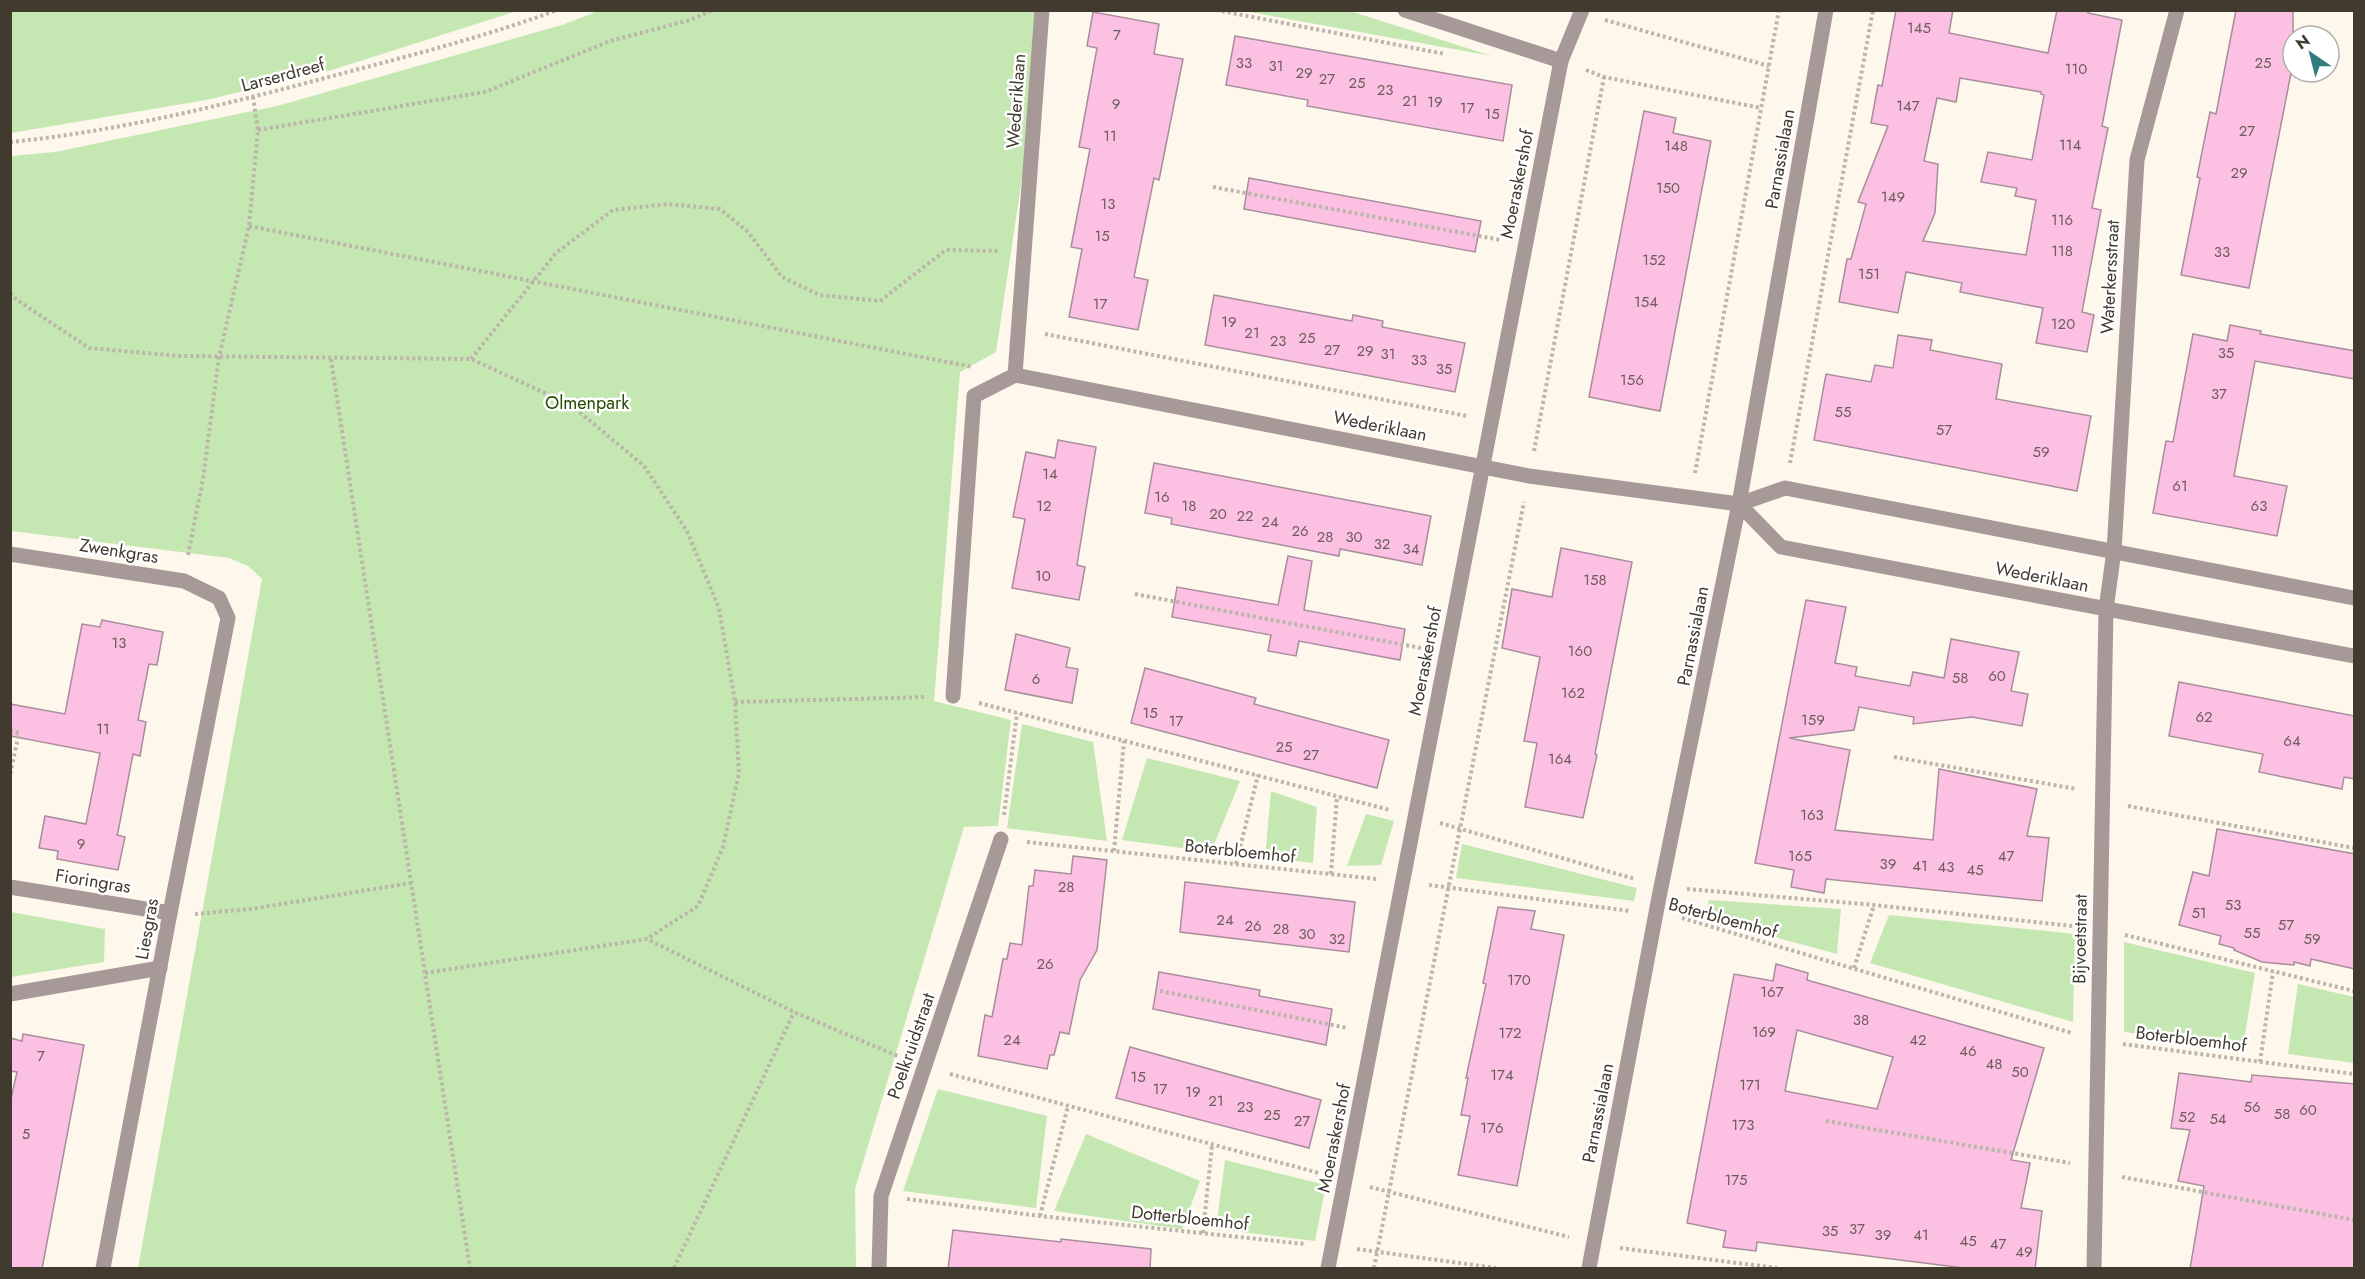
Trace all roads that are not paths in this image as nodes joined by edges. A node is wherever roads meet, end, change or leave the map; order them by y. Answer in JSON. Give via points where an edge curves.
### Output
{"nodes":[{"id":1,"x":1042,"y":10,"type":"edge"},
{"id":2,"x":1405,"y":10,"type":"edge"},
{"id":3,"x":1826,"y":10,"type":"edge"},
{"id":4,"x":2177,"y":10,"type":"edge"},
{"id":5,"x":1581,"y":12,"type":"edge"},
{"id":6,"x":1561,"y":61,"type":"junction"},
{"id":7,"x":1015,"y":375,"type":"junction"},
{"id":8,"x":1482,"y":466,"type":"junction"},
{"id":9,"x":1739,"y":504,"type":"junction"},
{"id":10,"x":2114,"y":551,"type":"junction"},
{"id":11,"x":10,"y":554,"type":"edge"},
{"id":12,"x":219,"y":598,"type":"joint"},
{"id":13,"x":2355,"y":598,"type":"edge"},
{"id":14,"x":2106,"y":609,"type":"junction"},
{"id":15,"x":2355,"y":656,"type":"edge"},
{"id":16,"x":952,"y":696,"type":"road end"},
{"id":17,"x":1001,"y":839,"type":"road end"},
{"id":18,"x":10,"y":887,"type":"edge"},
{"id":19,"x":170,"y":912,"type":"junction"},
{"id":20,"x":160,"y":968,"type":"junction"},
{"id":21,"x":10,"y":994,"type":"edge"},
{"id":22,"x":103,"y":1269,"type":"edge"},
{"id":23,"x":879,"y":1269,"type":"edge"},
{"id":24,"x":1328,"y":1269,"type":"edge"},
{"id":25,"x":1588,"y":1269,"type":"edge"},
{"id":26,"x":2094,"y":1269,"type":"edge"}],
"edges":[{"from":1,"to":7,"type":"street","name":"Wederiklaan"},
{"from":2,"to":6,"type":"street"},
{"from":3,"to":9,"type":"street","name":"Parnassialaan"},
{"from":4,"to":10,"type":"street","name":"Waterkersstraat","via":[[2137,160]]},
{"from":5,"to":6,"type":"street","name":"Moeraskershof"},
{"from":6,"to":8,"type":"street","name":"Moeraskershof"},
{"from":7,"to":8,"type":"street","name":"Wederiklaan"},
{"from":7,"to":16,"type":"street","via":[[974,396]]},
{"from":8,"to":9,"type":"street","name":"Wederiklaan","via":[[1529,476]]},
{"from":8,"to":24,"type":"street","name":"Moeraskershof"},
{"from":9,"to":10,"type":"street","name":"Wederiklaan","via":[[1785,488]]},
{"from":9,"to":14,"type":"street","name":"Wederiklaan","via":[[1780,547]]},
{"from":9,"to":25,"type":"street","name":"Parnassialaan"},
{"from":10,"to":13,"type":"street"},
{"from":10,"to":14,"type":"street","name":"Waterkersstraat"},
{"from":11,"to":12,"type":"street","name":"Zwenkgras","via":[[184,581]]},
{"from":12,"to":19,"type":"street","name":"Liesgras","via":[[228,618]]},
{"from":14,"to":15,"type":"street","name":"Wederiklaan"},
{"from":14,"to":26,"type":"street","name":"Bijvoetstraat"},
{"from":17,"to":23,"type":"street","name":"Poelkruidstraat","via":[[881,1196]]},
{"from":18,"to":19,"type":"street","name":"Fioringras"},
{"from":19,"to":20,"type":"street","name":"Liesgras"},
{"from":20,"to":21,"type":"street"},
{"from":20,"to":22,"type":"street","name":"Liesgras"}]}
